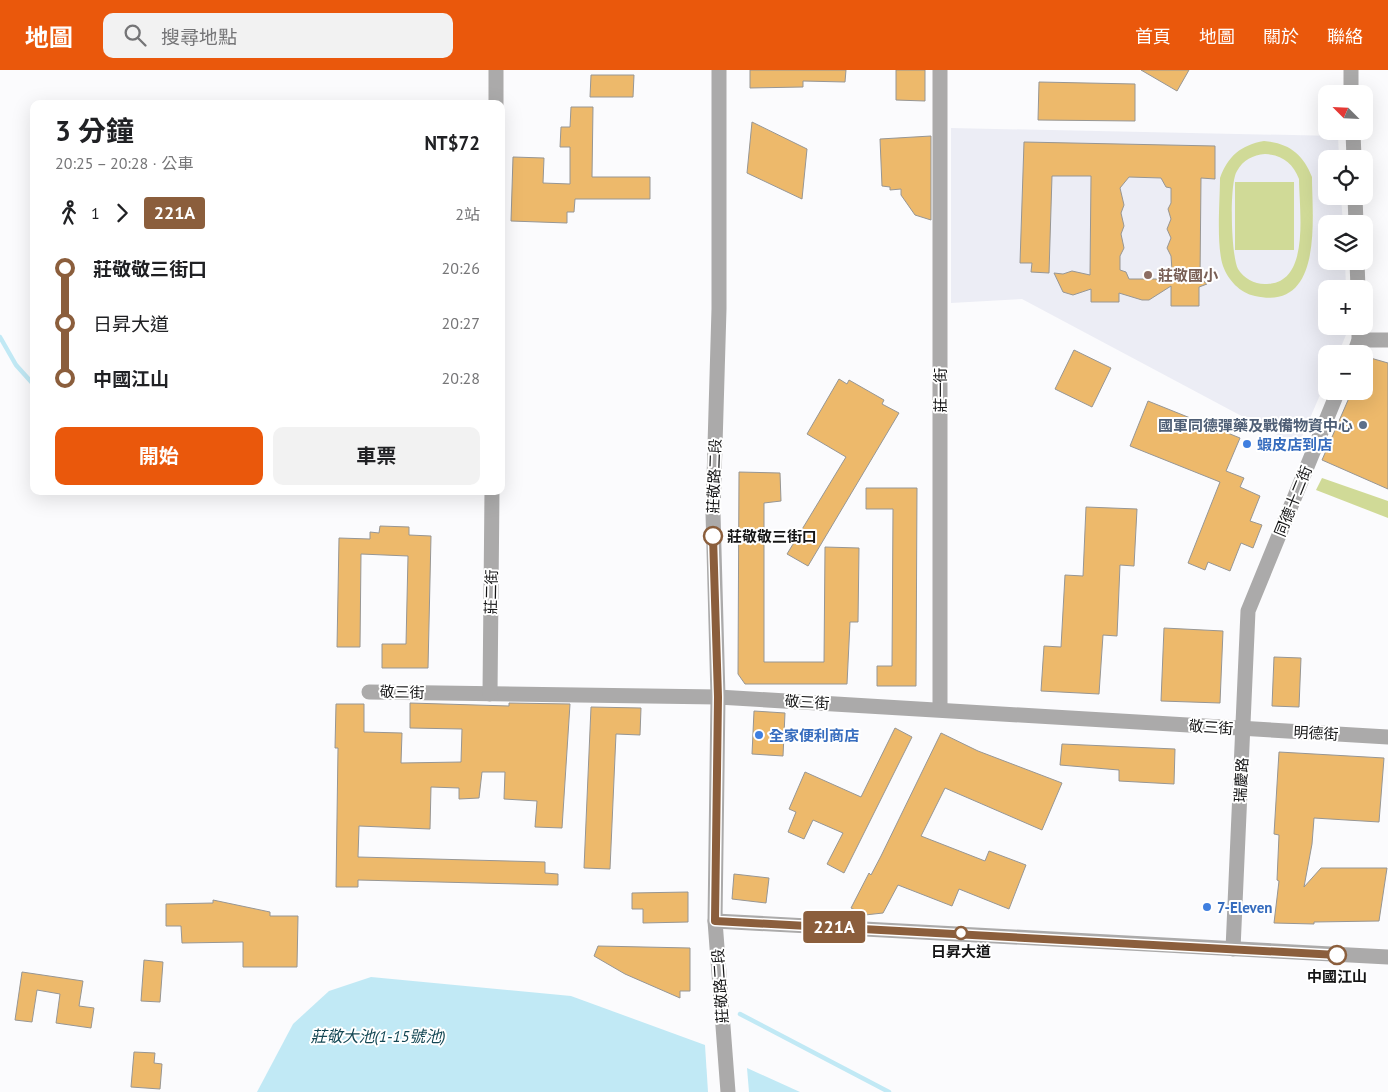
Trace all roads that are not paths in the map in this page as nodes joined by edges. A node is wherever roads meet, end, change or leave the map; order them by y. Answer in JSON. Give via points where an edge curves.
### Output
{"nodes":[{"id":1,"x":496,"y":70,"type":"edge"},
{"id":2,"x":719,"y":70,"type":"edge"},
{"id":3,"x":940,"y":70,"type":"edge"},
{"id":4,"x":1351,"y":70,"type":"edge"},
{"id":5,"x":1352,"y":85,"type":"edge"},
{"id":6,"x":496,"y":100,"type":"edge"},
{"id":7,"x":1357,"y":340,"type":"edge"},
{"id":8,"x":1388,"y":340,"type":"edge"},
{"id":9,"x":1334,"y":400,"type":"edge"},
{"id":10,"x":492,"y":495,"type":"edge"},
{"id":11,"x":1248,"y":611,"type":"joint"},
{"id":12,"x":369,"y":692,"type":"dead end"},
{"id":13,"x":490,"y":694,"type":"junction"},
{"id":14,"x":718,"y":697,"type":"junction"},
{"id":15,"x":940,"y":709,"type":"junction"},
{"id":16,"x":1243,"y":730,"type":"junction"},
{"id":17,"x":1388,"y":737,"type":"edge"},
{"id":18,"x":715,"y":921,"type":"junction"},
{"id":19,"x":1233,"y":949,"type":"junction"},
{"id":20,"x":1388,"y":957,"type":"edge"},
{"id":21,"x":728,"y":1092,"type":"edge"}],
"edges":[{"from":1,"to":6,"type":"street"},
{"from":2,"to":14,"type":"street","name":"莊敬路二段","via":[[719,309],[713,513]]},
{"from":3,"to":15,"type":"street","name":"莊一街"},
{"from":4,"to":5,"type":"street"},
{"from":7,"to":8,"type":"street"},
{"from":9,"to":11,"type":"street","name":"同德十二街"},
{"from":10,"to":13,"type":"street","name":"莊二街"},
{"from":11,"to":16,"type":"street","name":"瑞慶路"},
{"from":12,"to":13,"type":"street","name":"敬三街"},
{"from":13,"to":14,"type":"street","name":"敬三街"},
{"from":14,"to":15,"type":"street","name":"敬三街"},
{"from":14,"to":18,"type":"street","name":"莊敬路二段"},
{"from":15,"to":16,"type":"street","name":"敬三街"},
{"from":16,"to":17,"type":"street","name":"明德街"},
{"from":16,"to":19,"type":"street","name":"瑞慶路"},
{"from":18,"to":19,"type":"street"},
{"from":18,"to":21,"type":"street","name":"莊敬路二段"},
{"from":19,"to":20,"type":"street"}]}
